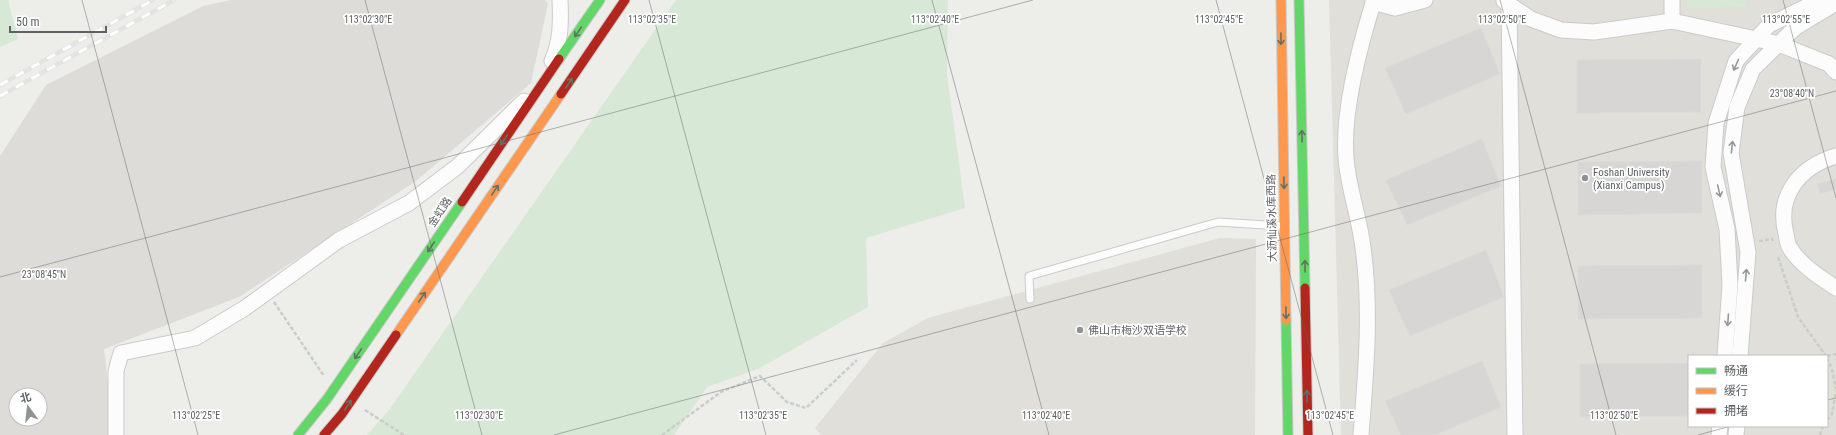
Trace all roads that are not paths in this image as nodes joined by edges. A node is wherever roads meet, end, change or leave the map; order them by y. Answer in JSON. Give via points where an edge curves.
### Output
{"nodes":[{"id":1,"x":560,"y":0,"type":"edge"},
{"id":2,"x":600,"y":0,"type":"edge"},
{"id":3,"x":625,"y":0,"type":"edge"},
{"id":4,"x":1280,"y":0,"type":"edge"},
{"id":5,"x":1299,"y":0,"type":"edge"},
{"id":6,"x":1425,"y":0,"type":"edge"},
{"id":7,"x":1672,"y":0,"type":"edge"},
{"id":8,"x":1820,"y":0,"type":"edge"},
{"id":9,"x":1373,"y":1,"type":"edge"},
{"id":10,"x":1506,"y":2,"type":"edge"},
{"id":11,"x":1836,"y":3,"type":"edge"},
{"id":12,"x":1672,"y":21,"type":"junction"},
{"id":13,"x":1755,"y":40,"type":"junction"},
{"id":14,"x":1779,"y":44,"type":"junction"},
{"id":15,"x":1836,"y":72,"type":"edge"},
{"id":16,"x":1836,"y":156,"type":"edge"},
{"id":17,"x":1294,"y":227,"type":"junction"},
{"id":18,"x":1835,"y":286,"type":"edge"},
{"id":19,"x":1030,"y":299,"type":"dead end"},
{"id":20,"x":1725,"y":355,"type":"edge"},
{"id":21,"x":1740,"y":355,"type":"edge"},
{"id":22,"x":116,"y":435,"type":"edge"},
{"id":23,"x":298,"y":435,"type":"edge"},
{"id":24,"x":324,"y":435,"type":"edge"},
{"id":25,"x":1288,"y":435,"type":"edge"},
{"id":26,"x":1308,"y":435,"type":"edge"},
{"id":27,"x":1361,"y":435,"type":"edge"},
{"id":28,"x":1515,"y":435,"type":"edge"}],
"edges":[{"from":1,"to":22,"type":"street","via":[[561,28],[557,49],[543,83],[458,166],[409,203],[339,240],[245,308],[195,338],[122,353],[116,371]]},
{"from":2,"to":23,"type":"street","name":"金虹路","one_way":true,"via":[[333,390]]},
{"from":24,"to":3,"type":"street","one_way":true,"via":[[351,401]]},
{"from":4,"to":17,"type":"street","name":"大沥仙溪水库西路","one_way":true},
{"from":17,"to":5,"type":"street","one_way":true},
{"from":6,"to":9,"type":"street","via":[[1395,8]]},
{"from":7,"to":12,"type":"street"},
{"from":8,"to":13,"type":"street","via":[[1769,25]]},
{"from":9,"to":27,"type":"street","via":[[1347,110],[1346,158],[1362,242],[1367,300],[1366,377]]},
{"from":10,"to":12,"type":"street","via":[[1531,19],[1561,30],[1594,32]]},
{"from":10,"to":28,"type":"street"},
{"from":11,"to":14,"type":"street","via":[[1796,27]]},
{"from":12,"to":13,"type":"street"},
{"from":13,"to":14,"type":"street"},
{"from":13,"to":20,"type":"street","one_way":true,"via":[[1736,61],[1716,123],[1713,167],[1727,229],[1730,285]]},
{"from":14,"to":15,"type":"street","via":[[1829,64]]},
{"from":21,"to":14,"type":"street","one_way":true,"via":[[1748,252],[1731,153],[1732,145],[1737,107],[1753,69]]},
{"from":16,"to":18,"type":"street","via":[[1820,161],[1799,176],[1784,207],[1783,221],[1790,248],[1818,276]]},
{"from":17,"to":19,"type":"lane","via":[[1218,222],[1029,276]]},
{"from":17,"to":25,"type":"street","name":"大沥仙溪水库西路","one_way":true},
{"from":26,"to":17,"type":"street","one_way":true}]}
